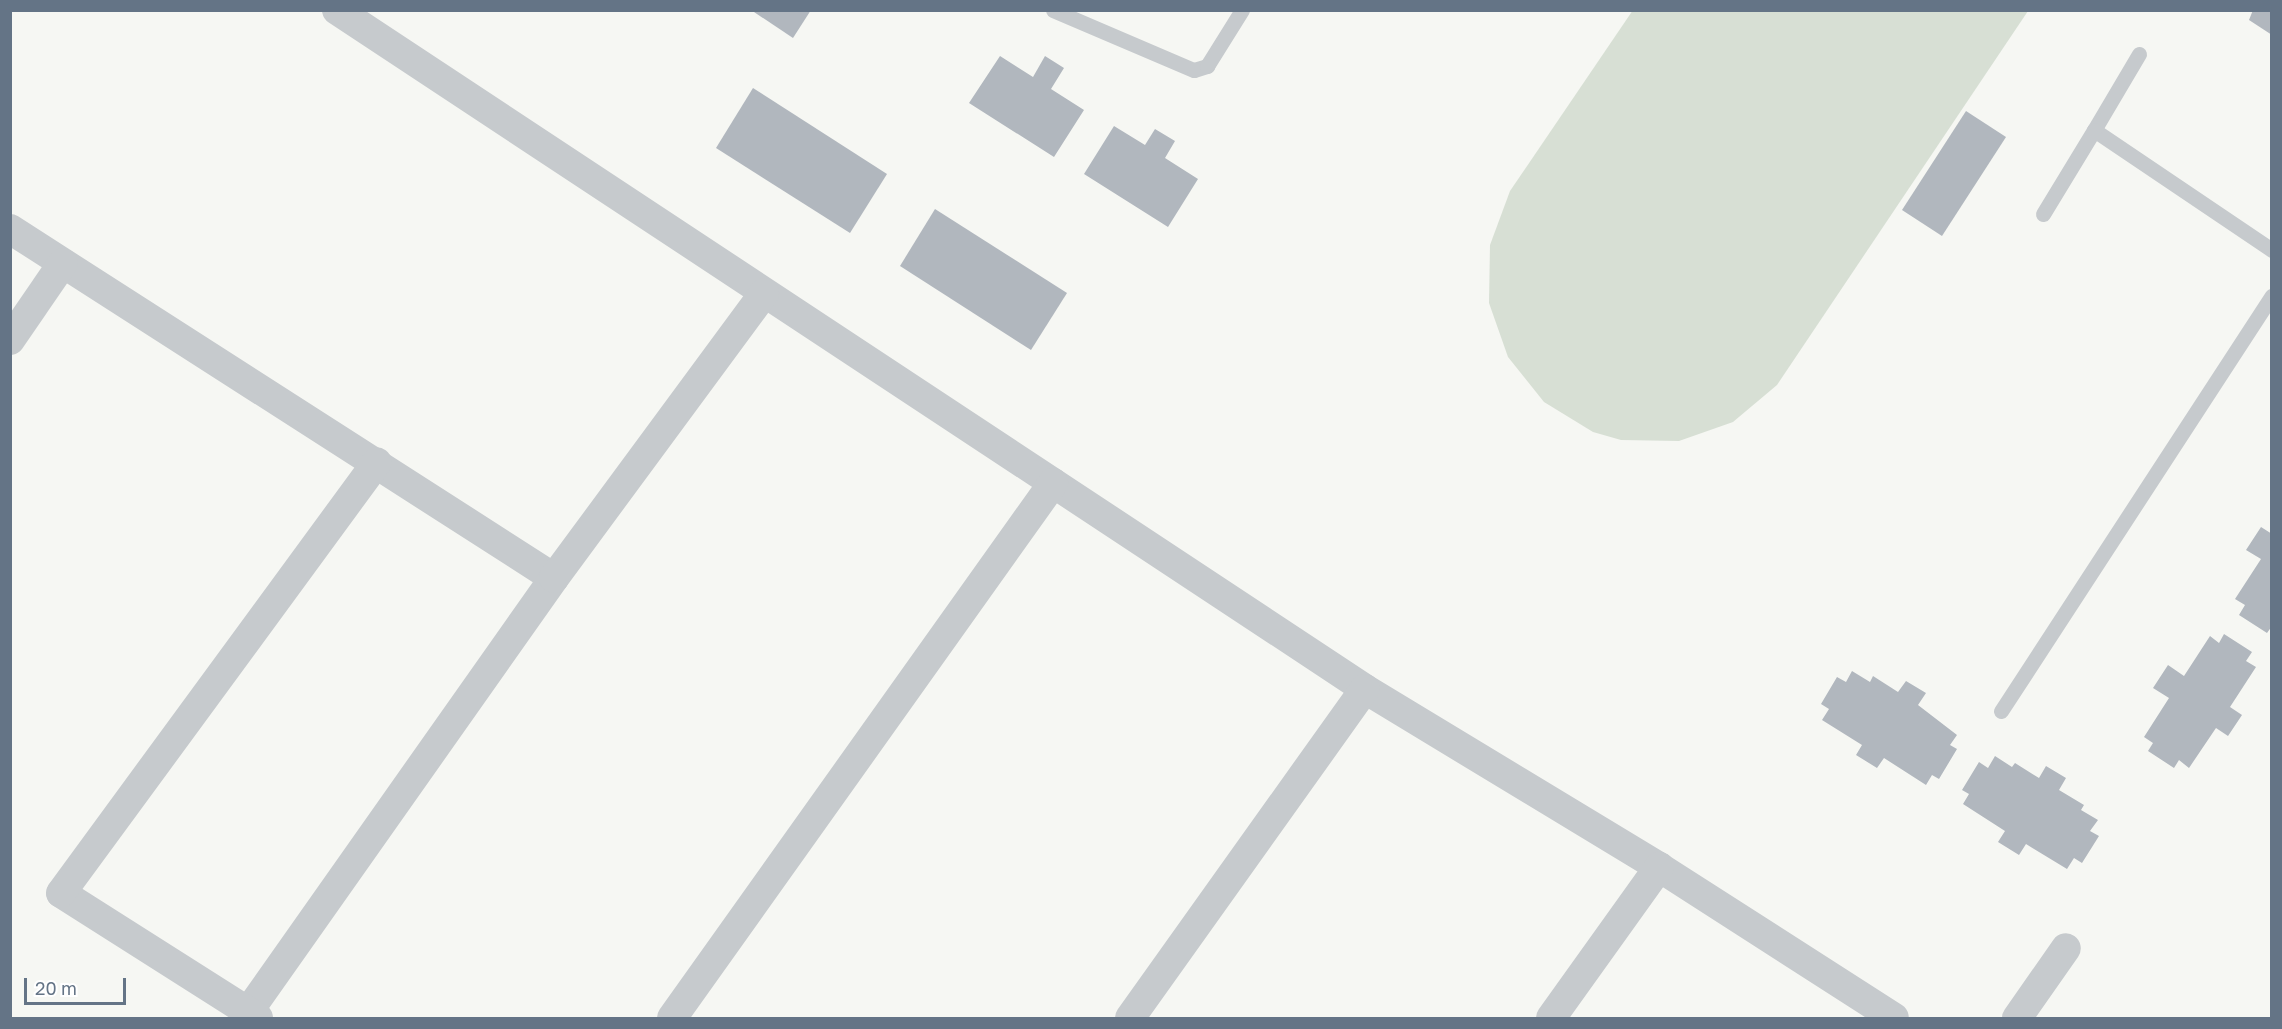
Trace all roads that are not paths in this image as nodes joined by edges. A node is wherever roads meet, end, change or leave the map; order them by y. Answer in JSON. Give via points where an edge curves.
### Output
{"nodes":[{"id":1,"x":337,"y":10,"type":"edge"},
{"id":2,"x":1053,"y":10,"type":"edge"},
{"id":3,"x":1242,"y":10,"type":"edge"},
{"id":4,"x":2139,"y":54,"type":"dead end"},
{"id":5,"x":2094,"y":130,"type":"junction"},
{"id":6,"x":2043,"y":214,"type":"dead end"},
{"id":7,"x":10,"y":230,"type":"edge"},
{"id":8,"x":2271,"y":250,"type":"edge"},
{"id":9,"x":63,"y":263,"type":"junction"},
{"id":10,"x":764,"y":293,"type":"junction"},
{"id":11,"x":2271,"y":295,"type":"edge"},
{"id":12,"x":10,"y":340,"type":"edge"},
{"id":13,"x":377,"y":462,"type":"junction"},
{"id":14,"x":1053,"y":483,"type":"junction"},
{"id":15,"x":554,"y":578,"type":"junction"},
{"id":16,"x":1365,"y":689,"type":"junction"},
{"id":17,"x":2001,"y":711,"type":"dead end"},
{"id":18,"x":1659,"y":867,"type":"junction"},
{"id":19,"x":2066,"y":948,"type":"dead end"},
{"id":20,"x":253,"y":1015,"type":"edge"},
{"id":21,"x":672,"y":1018,"type":"edge"},
{"id":22,"x":1130,"y":1018,"type":"edge"},
{"id":23,"x":1551,"y":1018,"type":"edge"},
{"id":24,"x":1894,"y":1018,"type":"edge"},
{"id":25,"x":2017,"y":1018,"type":"edge"}],
"edges":[{"from":1,"to":10,"type":"street"},
{"from":2,"to":3,"type":"lane","via":[[1194,70],[1207,66]]},
{"from":4,"to":5,"type":"lane"},
{"from":5,"to":6,"type":"lane"},
{"from":5,"to":8,"type":"lane"},
{"from":7,"to":9,"type":"street"},
{"from":9,"to":12,"type":"street"},
{"from":9,"to":13,"type":"street"},
{"from":10,"to":14,"type":"street"},
{"from":10,"to":15,"type":"street"},
{"from":11,"to":17,"type":"lane"},
{"from":13,"to":15,"type":"street"},
{"from":13,"to":20,"type":"street","via":[[61,893]]},
{"from":14,"to":16,"type":"street"},
{"from":14,"to":21,"type":"street"},
{"from":15,"to":20,"type":"street"},
{"from":16,"to":18,"type":"street"},
{"from":16,"to":22,"type":"street"},
{"from":18,"to":23,"type":"street"},
{"from":18,"to":24,"type":"street"},
{"from":19,"to":25,"type":"street"}]}
